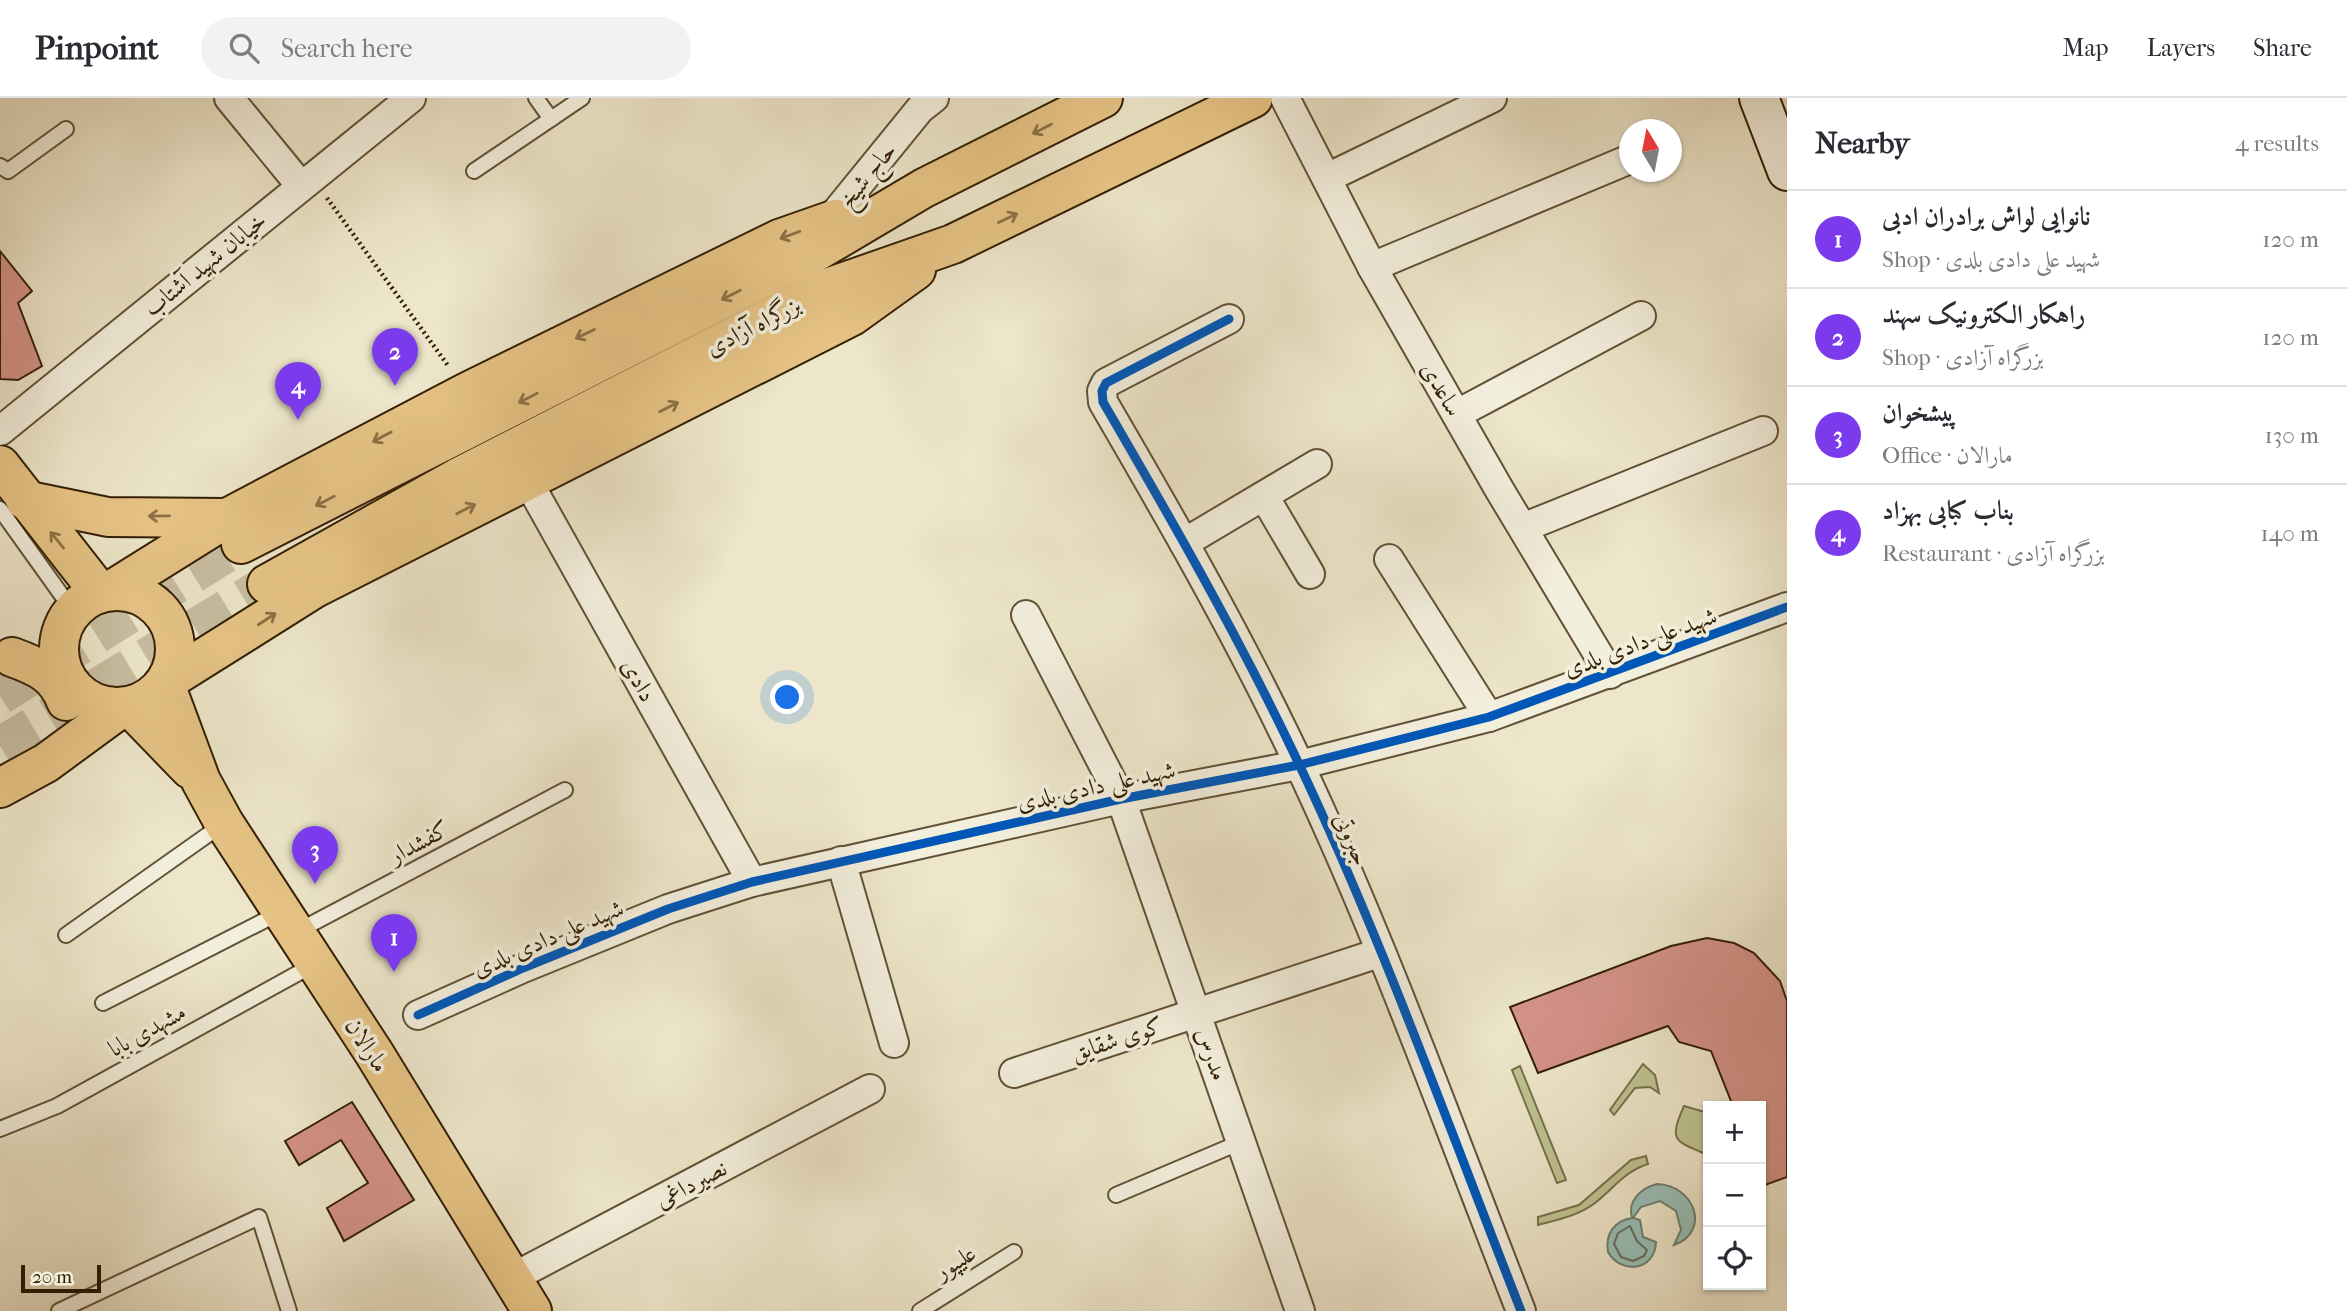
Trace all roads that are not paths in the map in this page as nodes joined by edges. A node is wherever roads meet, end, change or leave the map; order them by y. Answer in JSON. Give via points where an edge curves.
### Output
{"nodes":[{"id":1,"x":229,"y":98,"type":"edge"},
{"id":2,"x":411,"y":98,"type":"edge"},
{"id":3,"x":536,"y":98,"type":"edge"},
{"id":4,"x":582,"y":98,"type":"edge"},
{"id":5,"x":934,"y":98,"type":"edge"},
{"id":6,"x":1103,"y":98,"type":"edge"},
{"id":7,"x":1253,"y":98,"type":"edge"},
{"id":8,"x":1285,"y":98,"type":"edge"},
{"id":9,"x":1492,"y":98,"type":"edge"},
{"id":10,"x":1759,"y":98,"type":"edge"},
{"id":11,"x":551,"y":119,"type":"junction"},
{"id":12,"x":66,"y":129,"type":"dead end"},
{"id":13,"x":1619,"y":163,"type":"edge"},
{"id":14,"x":0,"y":166,"type":"edge"},
{"id":15,"x":474,"y":171,"type":"dead end"},
{"id":16,"x":1787,"y":172,"type":"edge"},
{"id":17,"x":1326,"y":178,"type":"junction"},
{"id":18,"x":306,"y":182,"type":"junction"},
{"id":19,"x":924,"y":188,"type":"junction"},
{"id":20,"x":828,"y":222,"type":"junction"},
{"id":21,"x":953,"y":244,"type":"junction"},
{"id":22,"x":1372,"y":267,"type":"junction"},
{"id":23,"x":1641,"y":316,"type":"dead end"},
{"id":24,"x":1229,"y":319,"type":"dead end"},
{"id":25,"x":1457,"y":414,"type":"junction"},
{"id":26,"x":0,"y":431,"type":"edge"},
{"id":27,"x":1763,"y":431,"type":"dead end"},
{"id":28,"x":1317,"y":464,"type":"dead end"},
{"id":29,"x":526,"y":478,"type":"junction"},
{"id":30,"x":8,"y":491,"type":"edge"},
{"id":31,"x":1264,"y":496,"type":"junction"},
{"id":32,"x":1525,"y":527,"type":"junction"},
{"id":33,"x":234,"y":531,"type":"junction"},
{"id":34,"x":1184,"y":543,"type":"junction"},
{"id":35,"x":177,"y":551,"type":"junction"},
{"id":36,"x":1389,"y":559,"type":"dead end"},
{"id":37,"x":1310,"y":574,"type":"dead end"},
{"id":38,"x":267,"y":584,"type":"tunnel mouth"},
{"id":39,"x":88,"y":603,"type":"junction"},
{"id":40,"x":1787,"y":607,"type":"edge"},
{"id":41,"x":1026,"y":615,"type":"dead end"},
{"id":42,"x":232,"y":642,"type":"junction"},
{"id":43,"x":6,"y":660,"type":"edge"},
{"id":44,"x":1610,"y":674,"type":"junction"},
{"id":45,"x":166,"y":682,"type":"junction"},
{"id":46,"x":125,"y":708,"type":"junction"},
{"id":47,"x":1489,"y":716,"type":"junction"},
{"id":48,"x":72,"y":743,"type":"junction"},
{"id":49,"x":1299,"y":765,"type":"junction"},
{"id":50,"x":201,"y":781,"type":"junction"},
{"id":51,"x":0,"y":788,"type":"edge"},
{"id":52,"x":565,"y":790,"type":"dead end"},
{"id":53,"x":1121,"y":799,"type":"junction"},
{"id":54,"x":225,"y":823,"type":"junction"},
{"id":55,"x":841,"y":861,"type":"junction"},
{"id":56,"x":752,"y":882,"type":"junction"},
{"id":57,"x":66,"y":935,"type":"dead end"},
{"id":58,"x":296,"y":937,"type":"junction"},
{"id":59,"x":1379,"y":953,"type":"junction"},
{"id":60,"x":103,"y":1003,"type":"dead end"},
{"id":61,"x":1197,"y":1013,"type":"junction"},
{"id":62,"x":418,"y":1016,"type":"dead end"},
{"id":63,"x":894,"y":1043,"type":"dead end"},
{"id":64,"x":1014,"y":1073,"type":"dead end"},
{"id":65,"x":870,"y":1090,"type":"dead end"},
{"id":66,"x":0,"y":1129,"type":"edge"},
{"id":67,"x":1241,"y":1142,"type":"junction"},
{"id":68,"x":1116,"y":1195,"type":"dead end"},
{"id":69,"x":1014,"y":1252,"type":"dead end"},
{"id":70,"x":512,"y":1278,"type":"junction"},
{"id":71,"x":60,"y":1311,"type":"edge"},
{"id":72,"x":289,"y":1311,"type":"edge"},
{"id":73,"x":532,"y":1311,"type":"edge"},
{"id":74,"x":920,"y":1311,"type":"edge"},
{"id":75,"x":1300,"y":1311,"type":"edge"},
{"id":76,"x":1521,"y":1311,"type":"edge"}],
"edges":[{"from":1,"to":18,"type":"street"},
{"from":2,"to":18,"type":"street","name":"خیابان شهید آشتاب"},
{"from":3,"to":11,"type":"lane"},
{"from":4,"to":11,"type":"lane"},
{"from":5,"to":20,"type":"street","name":"حاج شیخ"},
{"from":6,"to":19,"type":"main road","name":"بزرگراه آزادی","one_way":true},
{"from":21,"to":7,"type":"main road","name":"بزرگراه آزادی","one_way":true},
{"from":8,"to":17,"type":"street","name":"ساعدی"},
{"from":9,"to":17,"type":"street"},
{"from":10,"to":16,"type":"main road"},
{"from":11,"to":15,"type":"lane"},
{"from":12,"to":14,"type":"lane","via":[[8,171]]},
{"from":13,"to":22,"type":"street"},
{"from":17,"to":22,"type":"street","name":"ساعدی"},
{"from":18,"to":26,"type":"street","name":"خیابان شهید آشتاب"},
{"from":19,"to":20,"type":"main road"},
{"from":19,"to":33,"type":"main road","name":"بزرگراه آزادی","one_way":true,"via":[[814,253]]},
{"from":20,"to":33,"type":"main road","one_way":true,"via":[[779,239],[467,392]]},
{"from":29,"to":21,"type":"main road","one_way":true,"via":[[852,316]]},
{"from":21,"to":38,"type":"main road","name":"بزرگراه آزادی","via":[[830,287],[457,478]]},
{"from":22,"to":25,"type":"street","name":"ساعدی"},
{"from":23,"to":25,"type":"street"},
{"from":24,"to":34,"type":"street","name":"جبروتی","via":[[1106,383],[1102,391],[1103,402]]},
{"from":25,"to":32,"type":"street","name":"ساعدی"},
{"from":27,"to":32,"type":"street"},
{"from":28,"to":31,"type":"street"},
{"from":42,"to":29,"type":"main road","one_way":true,"via":[[315,588]]},
{"from":29,"to":56,"type":"street","name":"دادی"},
{"from":33,"to":30,"type":"main road","one_way":true,"via":[[108,517]]},
{"from":30,"to":39,"type":"main road"},
{"from":31,"to":34,"type":"street"},
{"from":31,"to":37,"type":"street"},
{"from":32,"to":44,"type":"street","name":"ساعدی"},
{"from":33,"to":35,"type":"main road"},
{"from":34,"to":49,"type":"street","name":"جبروتی"},
{"from":35,"to":39,"type":"main road"},
{"from":35,"to":42,"type":"main road","via":[[173,584],[186,615],[200,630]]},
{"from":36,"to":47,"type":"street"},
{"from":39,"to":43,"type":"main road"},
{"from":39,"to":45,"type":"main road","via":[[143,596],[167,618],[177,649]]},
{"from":39,"to":46,"type":"main road","via":[[62,629],[59,645],[66,677],[89,700]]},
{"from":40,"to":44,"type":"street","name":"شهید علی دادی بلدی"},
{"from":41,"to":53,"type":"street","name":"مدرس"},
{"from":42,"to":45,"type":"main road"},
{"from":43,"to":48,"type":"main road","via":[[41,667],[62,689],[73,719]]},
{"from":44,"to":47,"type":"street","name":"شهید علی دادی بلدی"},
{"from":45,"to":46,"type":"main road","via":[[150,698]]},
{"from":45,"to":50,"type":"main road","name":"مارالان"},
{"from":46,"to":48,"type":"main road"},
{"from":46,"to":50,"type":"main road","name":"مارالان"},
{"from":47,"to":49,"type":"street","name":"شهید علی دادی بلدی"},
{"from":48,"to":51,"type":"main road","via":[[46,764]]},
{"from":49,"to":53,"type":"street","name":"شهید علی دادی بلدی"},
{"from":49,"to":59,"type":"street","name":"جبروتی"},
{"from":50,"to":54,"type":"main road","name":"مارالان"},
{"from":52,"to":58,"type":"lane","name":"کفشدار"},
{"from":53,"to":55,"type":"street","name":"شهید علی دادی بلدی"},
{"from":53,"to":61,"type":"street","name":"مدرس"},
{"from":54,"to":57,"type":"lane"},
{"from":54,"to":58,"type":"main road","name":"مارالان"},
{"from":55,"to":56,"type":"street","name":"شهید علی دادی بلدی"},
{"from":55,"to":63,"type":"street"},
{"from":56,"to":62,"type":"street","name":"شهید علی دادی بلدی","via":[[668,909]]},
{"from":58,"to":60,"type":"lane"},
{"from":58,"to":66,"type":"lane","name":"مشهدی بابا","via":[[57,1106]]},
{"from":58,"to":70,"type":"main road","name":"مارالان","via":[[374,1053]]},
{"from":59,"to":61,"type":"street","name":"کوی شقایق"},
{"from":59,"to":76,"type":"street","name":"جبروتی"},
{"from":61,"to":64,"type":"street","name":"کوی شقایق"},
{"from":61,"to":67,"type":"street","name":"مدرس"},
{"from":65,"to":70,"type":"street","name":"نصیرداغی"},
{"from":67,"to":68,"type":"lane"},
{"from":67,"to":75,"type":"street","name":"مدرس"},
{"from":69,"to":74,"type":"lane","name":"علیپور"},
{"from":70,"to":73,"type":"main road","name":"مارالان"},
{"from":71,"to":72,"type":"lane","via":[[259,1217]]}]}
